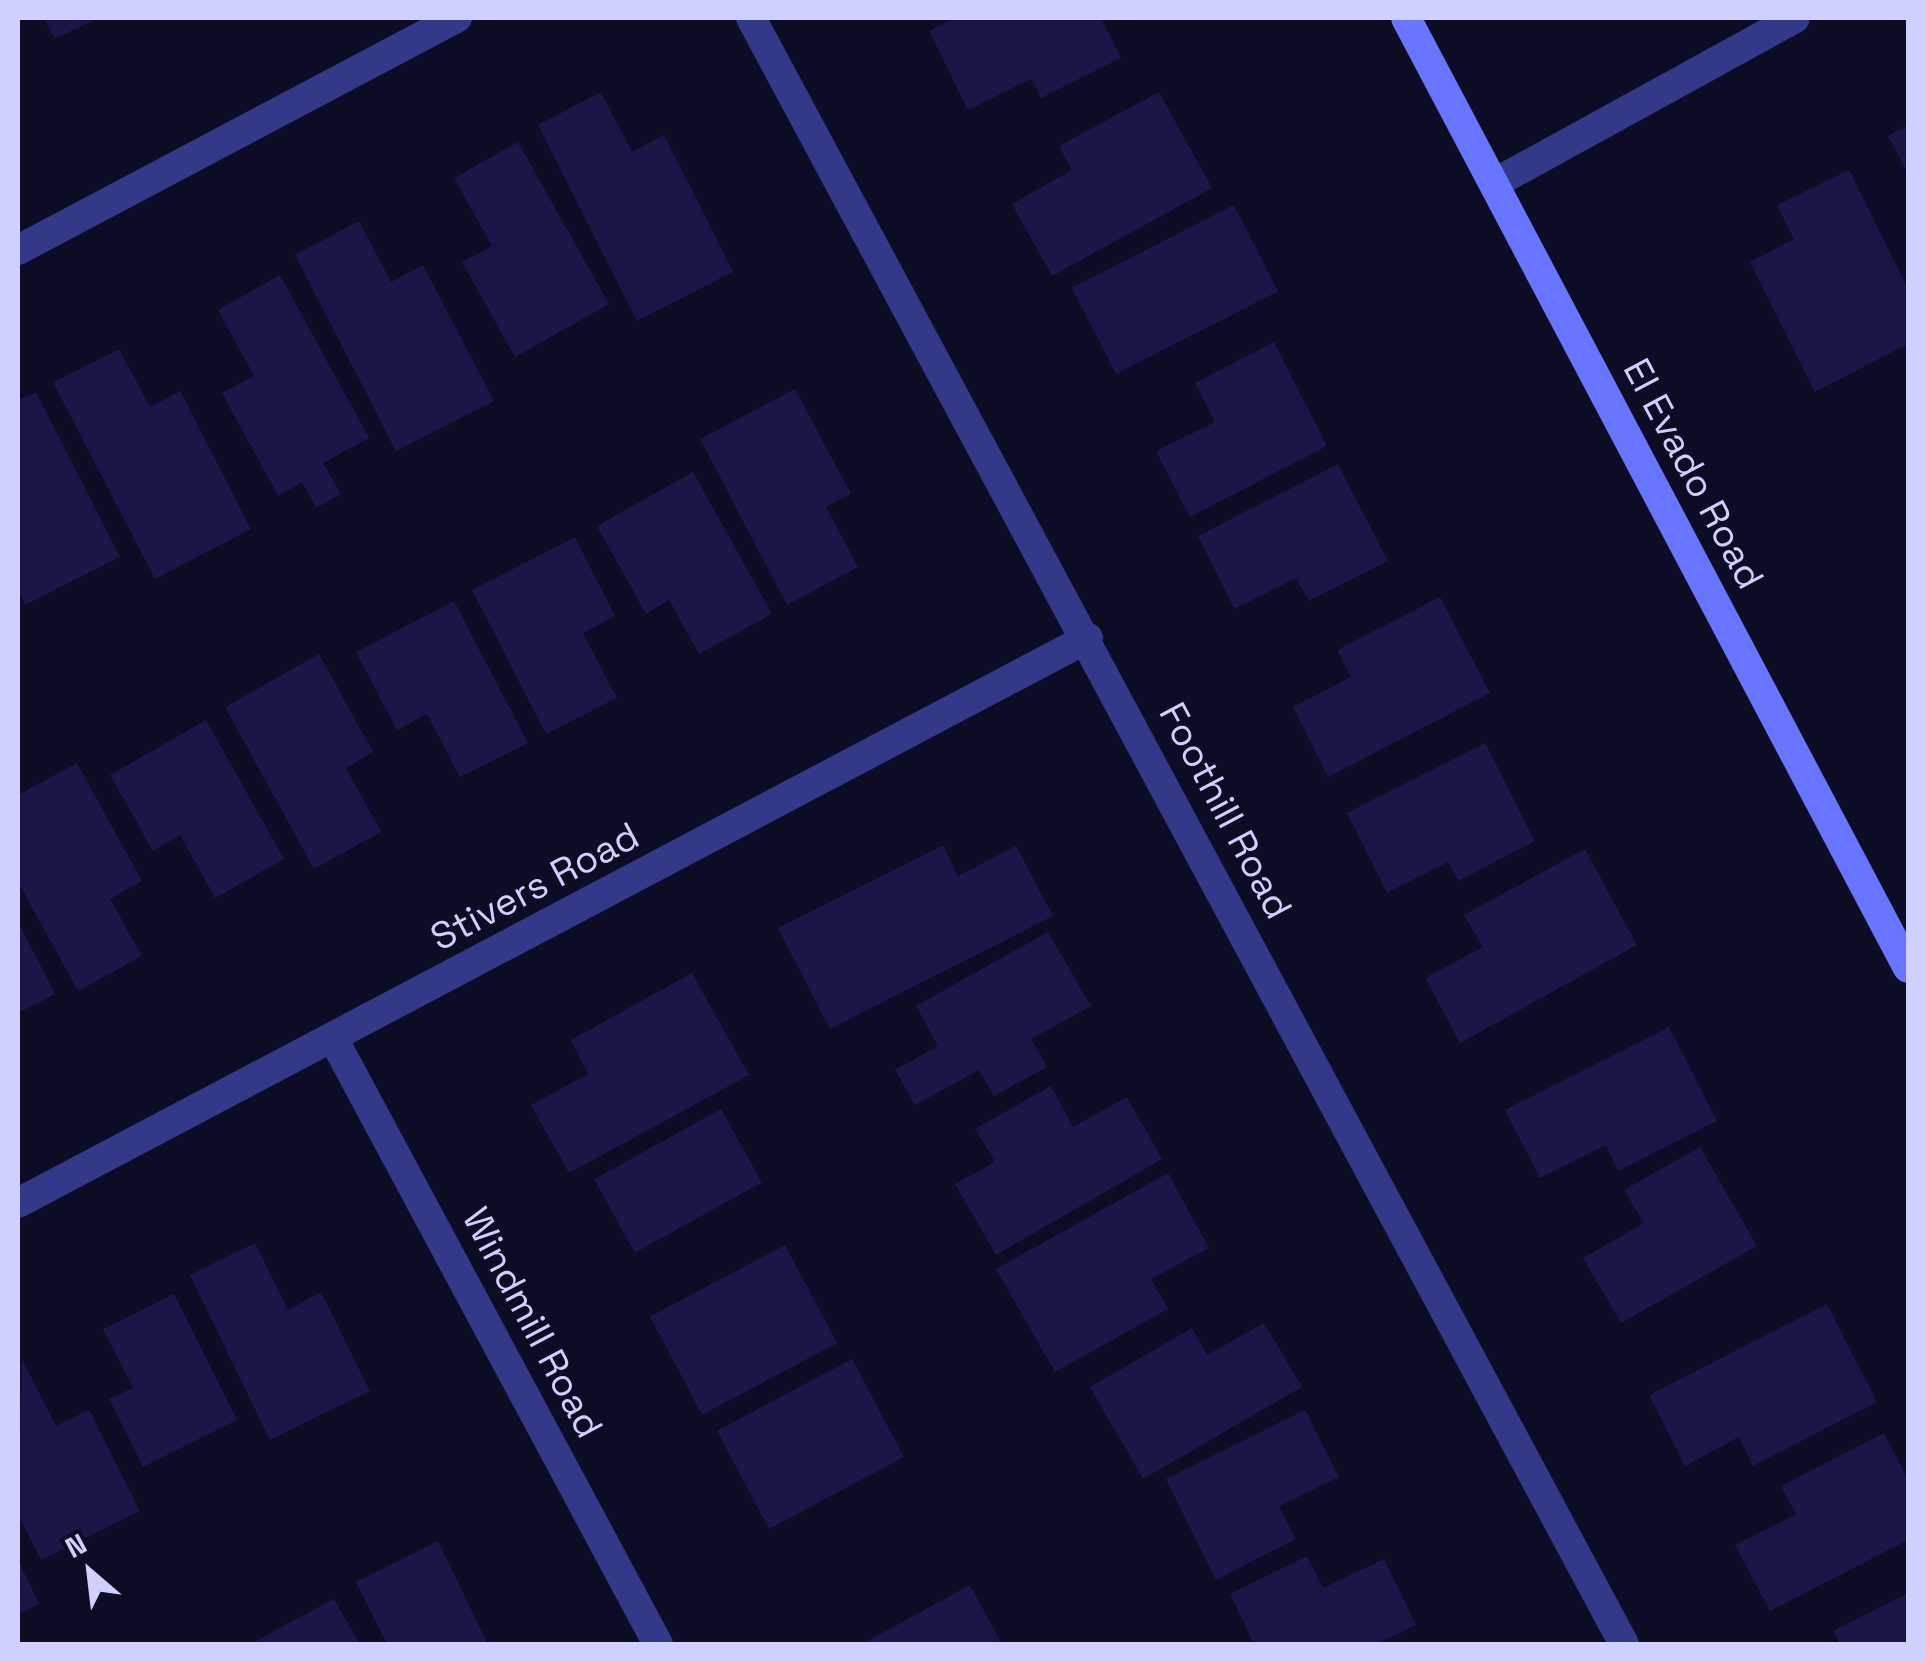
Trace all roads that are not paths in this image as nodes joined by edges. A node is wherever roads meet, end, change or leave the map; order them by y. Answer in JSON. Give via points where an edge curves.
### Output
{"nodes":[{"id":1,"x":457,"y":18,"type":"edge"},
{"id":2,"x":751,"y":18,"type":"edge"},
{"id":3,"x":1406,"y":18,"type":"edge"},
{"id":4,"x":1794,"y":18,"type":"edge"},
{"id":5,"x":1495,"y":183,"type":"junction"},
{"id":6,"x":18,"y":250,"type":"edge"},
{"id":7,"x":1088,"y":638,"type":"junction"},
{"id":8,"x":1908,"y":968,"type":"edge"},
{"id":9,"x":334,"y":1040,"type":"junction"},
{"id":10,"x":18,"y":1203,"type":"edge"},
{"id":11,"x":658,"y":1644,"type":"edge"},
{"id":12,"x":1624,"y":1644,"type":"edge"}],
"edges":[{"from":1,"to":6,"type":"street"},
{"from":2,"to":7,"type":"street","name":"Foothill Road"},
{"from":3,"to":5,"type":"main road","name":"El Evado Road"},
{"from":4,"to":5,"type":"street"},
{"from":5,"to":8,"type":"main road","name":"El Evado Road"},
{"from":7,"to":9,"type":"street","name":"Stivers Road"},
{"from":7,"to":12,"type":"street","name":"Foothill Road"},
{"from":9,"to":10,"type":"street","name":"Stivers Road"},
{"from":9,"to":11,"type":"street","name":"Windmill Road"}]}
